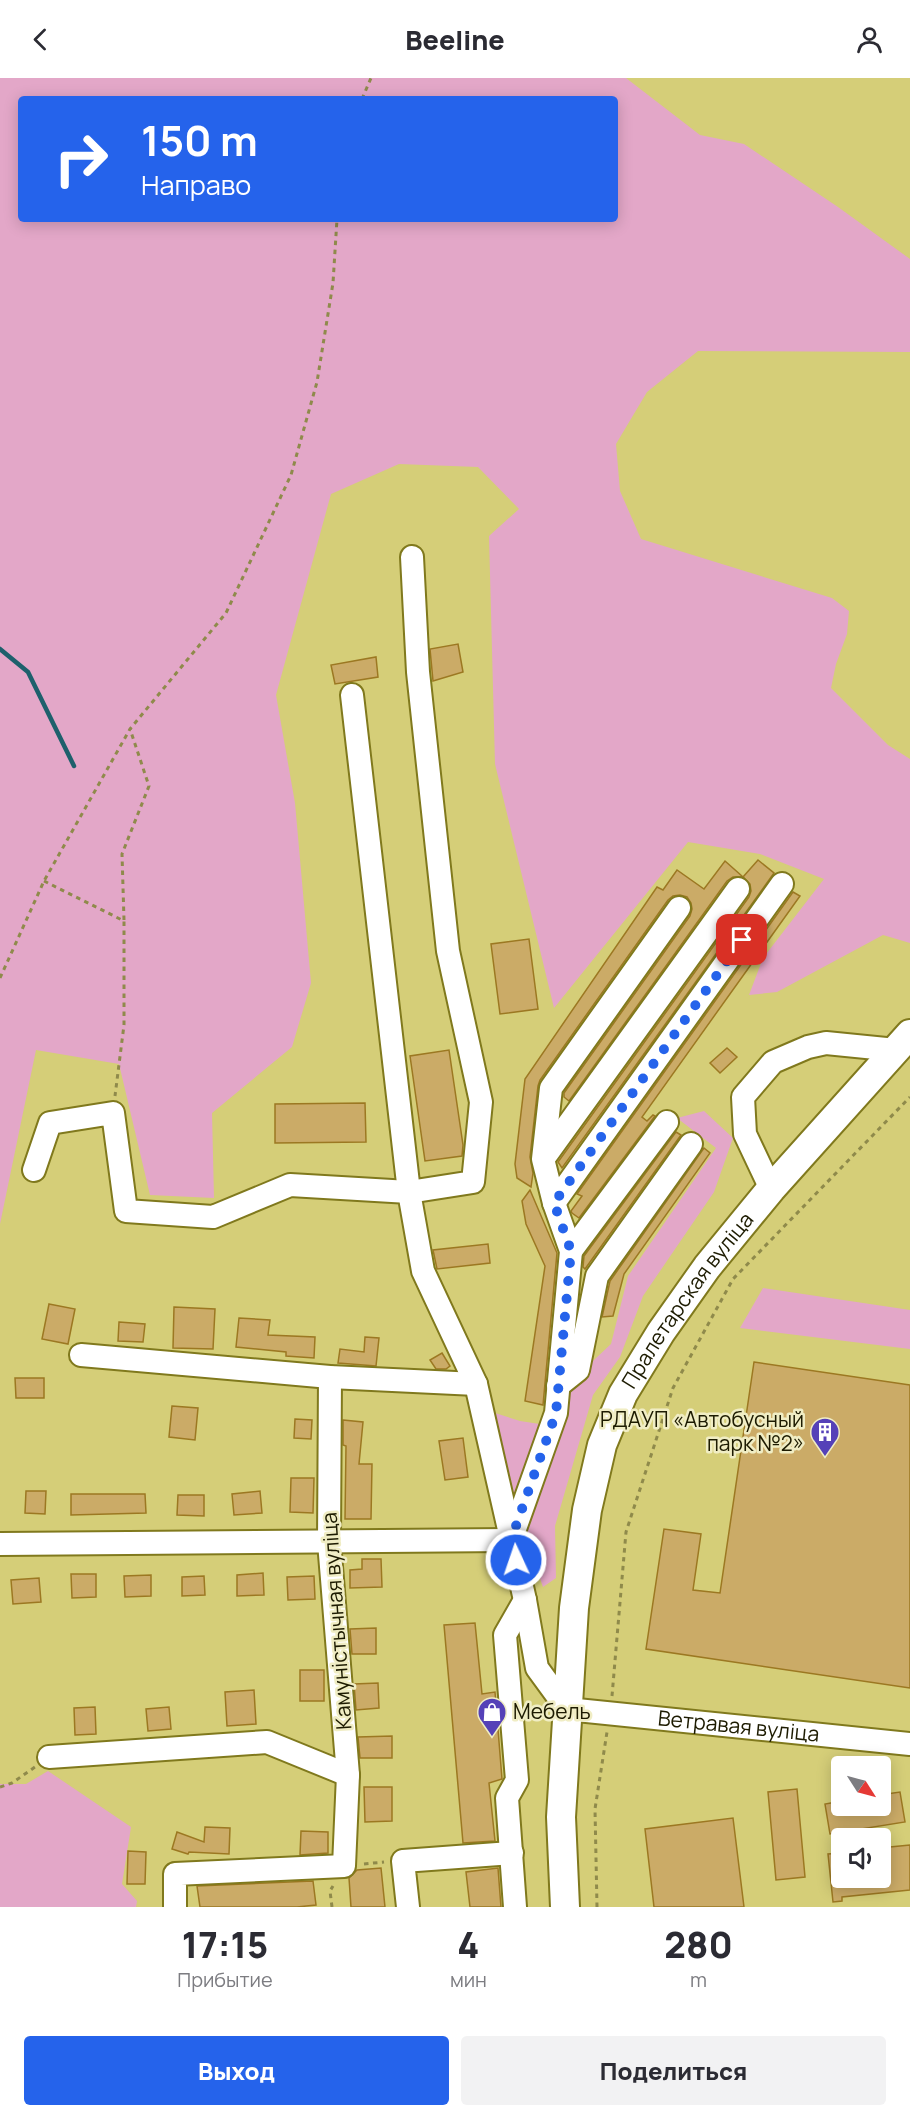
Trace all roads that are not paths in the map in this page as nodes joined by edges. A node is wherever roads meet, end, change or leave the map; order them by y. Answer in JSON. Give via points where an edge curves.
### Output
{"nodes":[{"id":1,"x":412,"y":556,"type":"dead end"},
{"id":2,"x":352,"y":695,"type":"dead end"},
{"id":3,"x":783,"y":884,"type":"dead end"},
{"id":4,"x":738,"y":889,"type":"dead end"},
{"id":5,"x":679,"y":908,"type":"dead end"},
{"id":6,"x":903,"y":1042,"type":"edge"},
{"id":7,"x":667,"y":1122,"type":"dead end"},
{"id":8,"x":692,"y":1144,"type":"dead end"},
{"id":9,"x":543,"y":1159,"type":"junction"},
{"id":10,"x":33,"y":1170,"type":"dead end"},
{"id":11,"x":771,"y":1189,"type":"junction"},
{"id":12,"x":409,"y":1192,"type":"junction"},
{"id":13,"x":554,"y":1203,"type":"junction"},
{"id":14,"x":571,"y":1251,"type":"junction"},
{"id":15,"x":81,"y":1355,"type":"dead end"},
{"id":16,"x":330,"y":1377,"type":"junction"},
{"id":17,"x":476,"y":1384,"type":"junction"},
{"id":18,"x":558,"y":1386,"type":"junction"},
{"id":19,"x":511,"y":1540,"type":"junction"},
{"id":20,"x":329,"y":1542,"type":"junction"},
{"id":21,"x":0,"y":1544,"type":"edge"},
{"id":22,"x":525,"y":1600,"type":"junction"},
{"id":23,"x":567,"y":1709,"type":"junction"},
{"id":24,"x":910,"y":1744,"type":"edge"},
{"id":25,"x":49,"y":1757,"type":"road end"},
{"id":26,"x":348,"y":1775,"type":"junction"},
{"id":27,"x":512,"y":1853,"type":"junction"},
{"id":28,"x":176,"y":1907,"type":"edge"},
{"id":29,"x":408,"y":1907,"type":"edge"},
{"id":30,"x":516,"y":1907,"type":"edge"},
{"id":31,"x":565,"y":1907,"type":"edge"}],
"edges":[{"from":1,"to":12,"type":"street","via":[[418,672],[448,951],[481,1102],[473,1182]]},
{"from":2,"to":12,"type":"street"},
{"from":3,"to":13,"type":"street"},
{"from":4,"to":9,"type":"street"},
{"from":5,"to":9,"type":"street","via":[[551,1088]]},
{"from":6,"to":11,"type":"main road","name":"Пралетарская вуліца"},
{"from":6,"to":11,"type":"street","via":[[826,1043],[773,1062],[743,1097],[745,1134]]},
{"from":7,"to":14,"type":"street"},
{"from":8,"to":18,"type":"street","via":[[597,1276],[578,1370]]},
{"from":9,"to":13,"type":"street"},
{"from":10,"to":12,"type":"street","via":[[50,1123],[113,1113],[126,1211],[213,1216],[290,1185]]},
{"from":11,"to":23,"type":"main road","name":"Пралетарская вуліца","via":[[707,1267],[661,1332],[623,1394],[602,1445],[587,1510],[574,1608]]},
{"from":12,"to":17,"type":"street","via":[[423,1271]]},
{"from":13,"to":14,"type":"street"},
{"from":14,"to":18,"type":"street"},
{"from":15,"to":16,"type":"street"},
{"from":16,"to":17,"type":"street"},
{"from":16,"to":20,"type":"street","name":"Камуністычная вуліца"},
{"from":17,"to":19,"type":"street"},
{"from":18,"to":19,"type":"street","via":[[556,1413]]},
{"from":19,"to":20,"type":"street"},
{"from":19,"to":22,"type":"street"},
{"from":20,"to":21,"type":"street"},
{"from":20,"to":26,"type":"street","name":"Камуністычная вуліца"},
{"from":22,"to":23,"type":"street","via":[[537,1668]]},
{"from":22,"to":27,"type":"street","via":[[505,1635],[517,1780],[507,1798]]},
{"from":23,"to":24,"type":"street","name":"Ветравая вуліца"},
{"from":23,"to":31,"type":"main road","name":"Пралетарская вуліца","via":[[561,1817]]},
{"from":25,"to":26,"type":"street","via":[[267,1742]]},
{"from":26,"to":28,"type":"street","name":"Камуністычная вуліца","via":[[344,1866],[175,1874]]},
{"from":27,"to":29,"type":"street","via":[[403,1861]]},
{"from":27,"to":30,"type":"street"}]}
